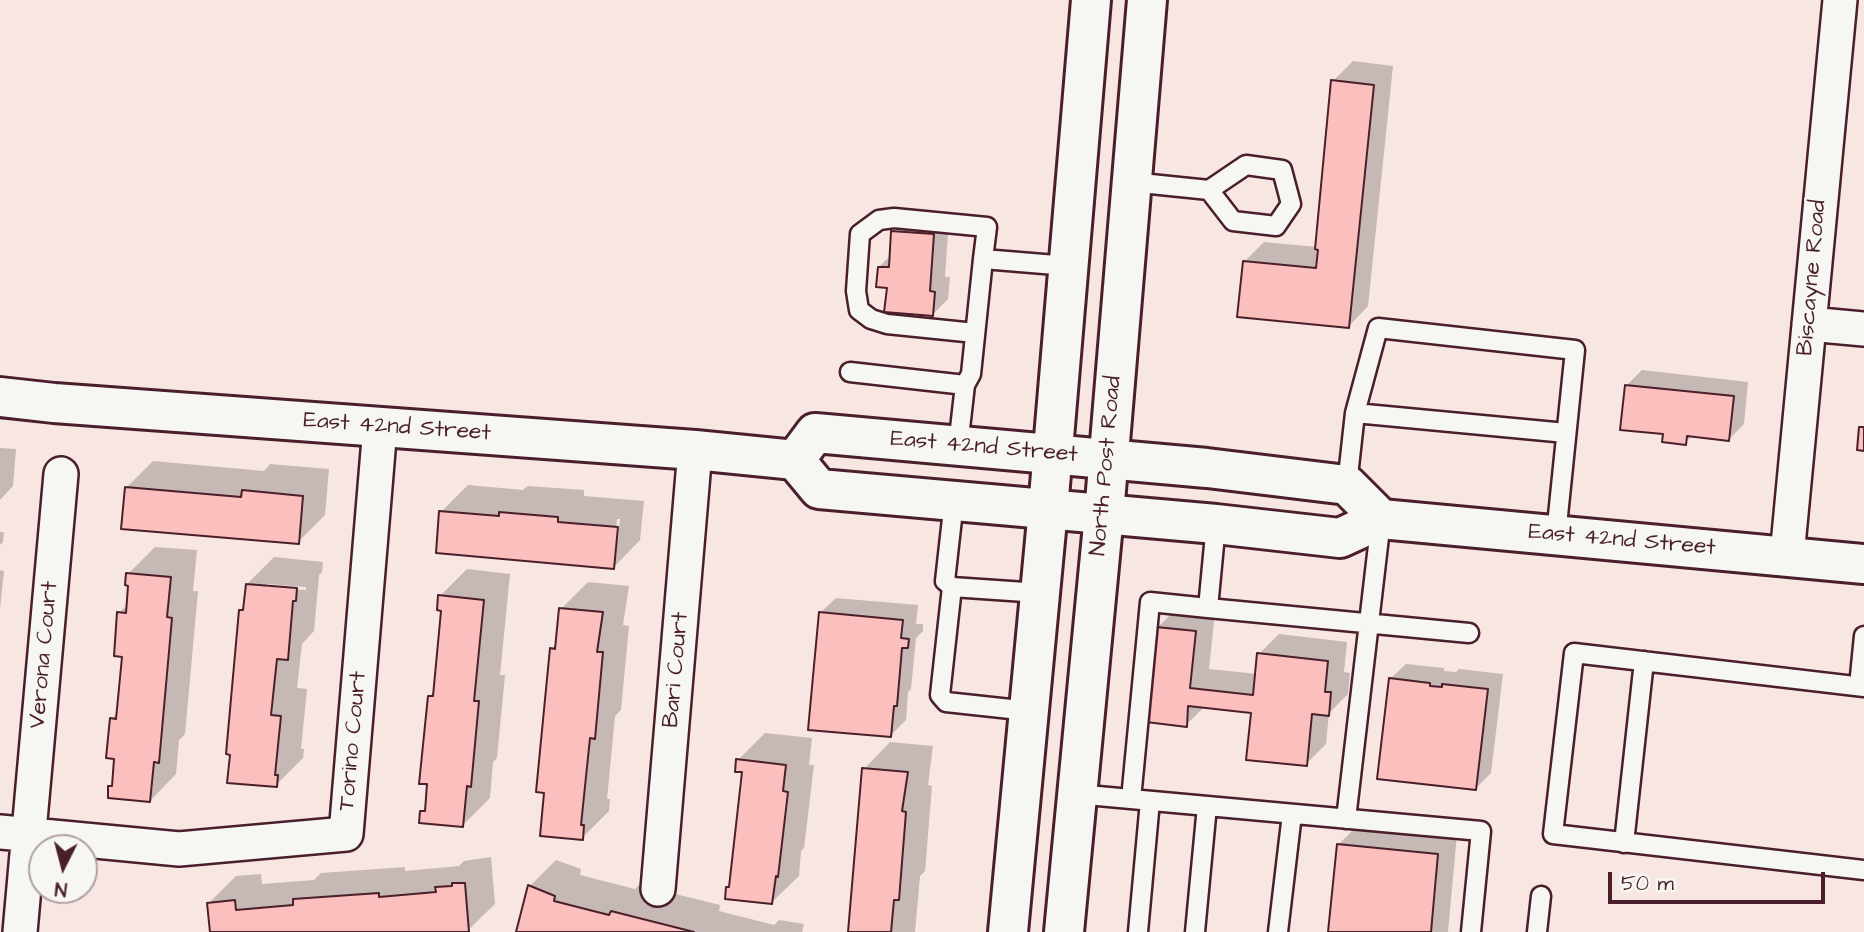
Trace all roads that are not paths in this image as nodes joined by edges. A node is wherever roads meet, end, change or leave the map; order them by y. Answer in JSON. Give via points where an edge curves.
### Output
{"nodes":[{"id":1,"x":1091,"y":0,"type":"edge"},
{"id":2,"x":1147,"y":0,"type":"edge"},
{"id":3,"x":1840,"y":0,"type":"edge"},
{"id":4,"x":1131,"y":182,"type":"junction"},
{"id":5,"x":1209,"y":190,"type":"junction"},
{"id":6,"x":983,"y":259,"type":"junction"},
{"id":7,"x":1068,"y":266,"type":"junction"},
{"id":8,"x":1809,"y":324,"type":"junction"},
{"id":9,"x":1864,"y":329,"type":"edge"},
{"id":10,"x":975,"y":333,"type":"junction"},
{"id":11,"x":850,"y":372,"type":"dead end"},
{"id":12,"x":965,"y":385,"type":"junction"},
{"id":13,"x":0,"y":397,"type":"edge"},
{"id":14,"x":1354,"y":413,"type":"junction"},
{"id":15,"x":380,"y":427,"type":"junction"},
{"id":16,"x":1566,"y":433,"type":"junction"},
{"id":17,"x":958,"y":446,"type":"junction"},
{"id":18,"x":695,"y":450,"type":"junction"},
{"id":19,"x":1052,"y":453,"type":"junction"},
{"id":20,"x":1108,"y":459,"type":"junction"},
{"id":21,"x":795,"y":460,"type":"junction"},
{"id":22,"x":61,"y":474,"type":"dead end"},
{"id":23,"x":1347,"y":485,"type":"junction"},
{"id":24,"x":954,"y":501,"type":"junction"},
{"id":25,"x":1048,"y":509,"type":"junction"},
{"id":26,"x":1104,"y":514,"type":"junction"},
{"id":27,"x":1381,"y":519,"type":"junction"},
{"id":28,"x":1216,"y":524,"type":"junction"},
{"id":29,"x":1556,"y":535,"type":"junction"},
{"id":30,"x":1787,"y":556,"type":"junction"},
{"id":31,"x":1864,"y":564,"type":"edge"},
{"id":32,"x":952,"y":587,"type":"junction"},
{"id":33,"x":1040,"y":593,"type":"junction"},
{"id":34,"x":1208,"y":608,"type":"junction"},
{"id":35,"x":1369,"y":622,"type":"junction"},
{"id":36,"x":1469,"y":633,"type":"dead end"},
{"id":37,"x":1864,"y":636,"type":"edge"},
{"id":38,"x":1644,"y":661,"type":"junction"},
{"id":39,"x":1862,"y":686,"type":"edge"},
{"id":40,"x":1029,"y":711,"type":"junction"},
{"id":41,"x":1076,"y":794,"type":"junction"},
{"id":42,"x":1141,"y":800,"type":"junction"},
{"id":43,"x":1207,"y":806,"type":"junction"},
{"id":44,"x":1292,"y":814,"type":"junction"},
{"id":45,"x":1346,"y":819,"type":"junction"},
{"id":46,"x":14,"y":834,"type":"edge"},
{"id":47,"x":1624,"y":843,"type":"junction"},
{"id":48,"x":1864,"y":870,"type":"edge"},
{"id":49,"x":658,"y":889,"type":"dead end"},
{"id":50,"x":1541,"y":896,"type":"dead end"},
{"id":51,"x":20,"y":932,"type":"edge"},
{"id":52,"x":1009,"y":932,"type":"edge"},
{"id":53,"x":1063,"y":932,"type":"edge"},
{"id":54,"x":1138,"y":932,"type":"edge"},
{"id":55,"x":1195,"y":932,"type":"edge"},
{"id":56,"x":1278,"y":932,"type":"edge"},
{"id":57,"x":1471,"y":932,"type":"edge"},
{"id":58,"x":1537,"y":932,"type":"edge"}],
"edges":[{"from":1,"to":7,"type":"street"},
{"from":2,"to":4,"type":"street","name":"North Post Road"},
{"from":3,"to":8,"type":"street","name":"Biscayne Road"},
{"from":4,"to":5,"type":"lane"},
{"from":4,"to":20,"type":"street","name":"North Post Road"},
{"from":5,"to":5,"type":"lane","via":[[1233,221],[1276,226],[1291,204],[1282,170],[1246,165]]},
{"from":6,"to":7,"type":"lane"},
{"from":6,"to":10,"type":"lane"},
{"from":6,"to":10,"type":"lane","via":[[987,228],[894,218],[879,220],[860,234],[859,310],[887,324]]},
{"from":7,"to":19,"type":"street"},
{"from":8,"to":9,"type":"street"},
{"from":8,"to":30,"type":"street","name":"Biscayne Road"},
{"from":10,"to":12,"type":"lane","via":[[971,374]]},
{"from":11,"to":12,"type":"lane"},
{"from":12,"to":17,"type":"lane"},
{"from":13,"to":15,"type":"street","name":"East 42nd Street"},
{"from":14,"to":16,"type":"lane"},
{"from":14,"to":16,"type":"lane","via":[[1378,328],[1575,349]]},
{"from":14,"to":23,"type":"lane"},
{"from":15,"to":18,"type":"street","name":"East 42nd Street"},
{"from":15,"to":46,"type":"street","name":"Torino Court","via":[[346,834],[179,849]]},
{"from":16,"to":29,"type":"lane"},
{"from":17,"to":19,"type":"street","name":"East 42nd Street"},
{"from":17,"to":21,"type":"street","name":"East 42nd Street","via":[[815,433]]},
{"from":18,"to":21,"type":"street","name":"East 42nd Street"},
{"from":18,"to":49,"type":"street","name":"Bari Court"},
{"from":19,"to":20,"type":"street","name":"East 42nd Street"},
{"from":19,"to":25,"type":"street"},
{"from":20,"to":23,"type":"street","name":"East 42nd Street"},
{"from":20,"to":26,"type":"street","name":"North Post Road"},
{"from":21,"to":24,"type":"street","via":[[819,489]]},
{"from":22,"to":46,"type":"street","name":"Verona Court"},
{"from":23,"to":27,"type":"street"},
{"from":24,"to":25,"type":"street"},
{"from":24,"to":32,"type":"lane","via":[[945,581]]},
{"from":25,"to":26,"type":"street"},
{"from":25,"to":33,"type":"street"},
{"from":26,"to":28,"type":"street"},
{"from":26,"to":41,"type":"street","name":"North Post Road"},
{"from":27,"to":28,"type":"street","via":[[1340,538]]},
{"from":27,"to":29,"type":"street","name":"East 42nd Street"},
{"from":27,"to":35,"type":"lane"},
{"from":28,"to":34,"type":"lane"},
{"from":29,"to":30,"type":"street","name":"East 42nd Street"},
{"from":30,"to":31,"type":"street","name":"East 42nd Street"},
{"from":32,"to":33,"type":"lane"},
{"from":32,"to":40,"type":"lane","via":[[940,695],[946,702]]},
{"from":33,"to":40,"type":"street"},
{"from":34,"to":35,"type":"lane"},
{"from":34,"to":42,"type":"lane","via":[[1150,602]]},
{"from":35,"to":36,"type":"lane"},
{"from":35,"to":45,"type":"lane"},
{"from":37,"to":39,"type":"lane"},
{"from":38,"to":39,"type":"lane"},
{"from":38,"to":47,"type":"lane"},
{"from":38,"to":47,"type":"lane","via":[[1574,653],[1553,834]]},
{"from":40,"to":52,"type":"street"},
{"from":41,"to":42,"type":"lane"},
{"from":41,"to":53,"type":"street","name":"North Post Road"},
{"from":42,"to":43,"type":"lane"},
{"from":42,"to":54,"type":"lane"},
{"from":43,"to":44,"type":"lane"},
{"from":43,"to":55,"type":"lane"},
{"from":44,"to":45,"type":"lane"},
{"from":44,"to":56,"type":"lane"},
{"from":45,"to":57,"type":"lane","via":[[1481,831]]},
{"from":46,"to":51,"type":"street","name":"Verona Court"},
{"from":47,"to":48,"type":"lane"},
{"from":50,"to":58,"type":"lane"}]}
